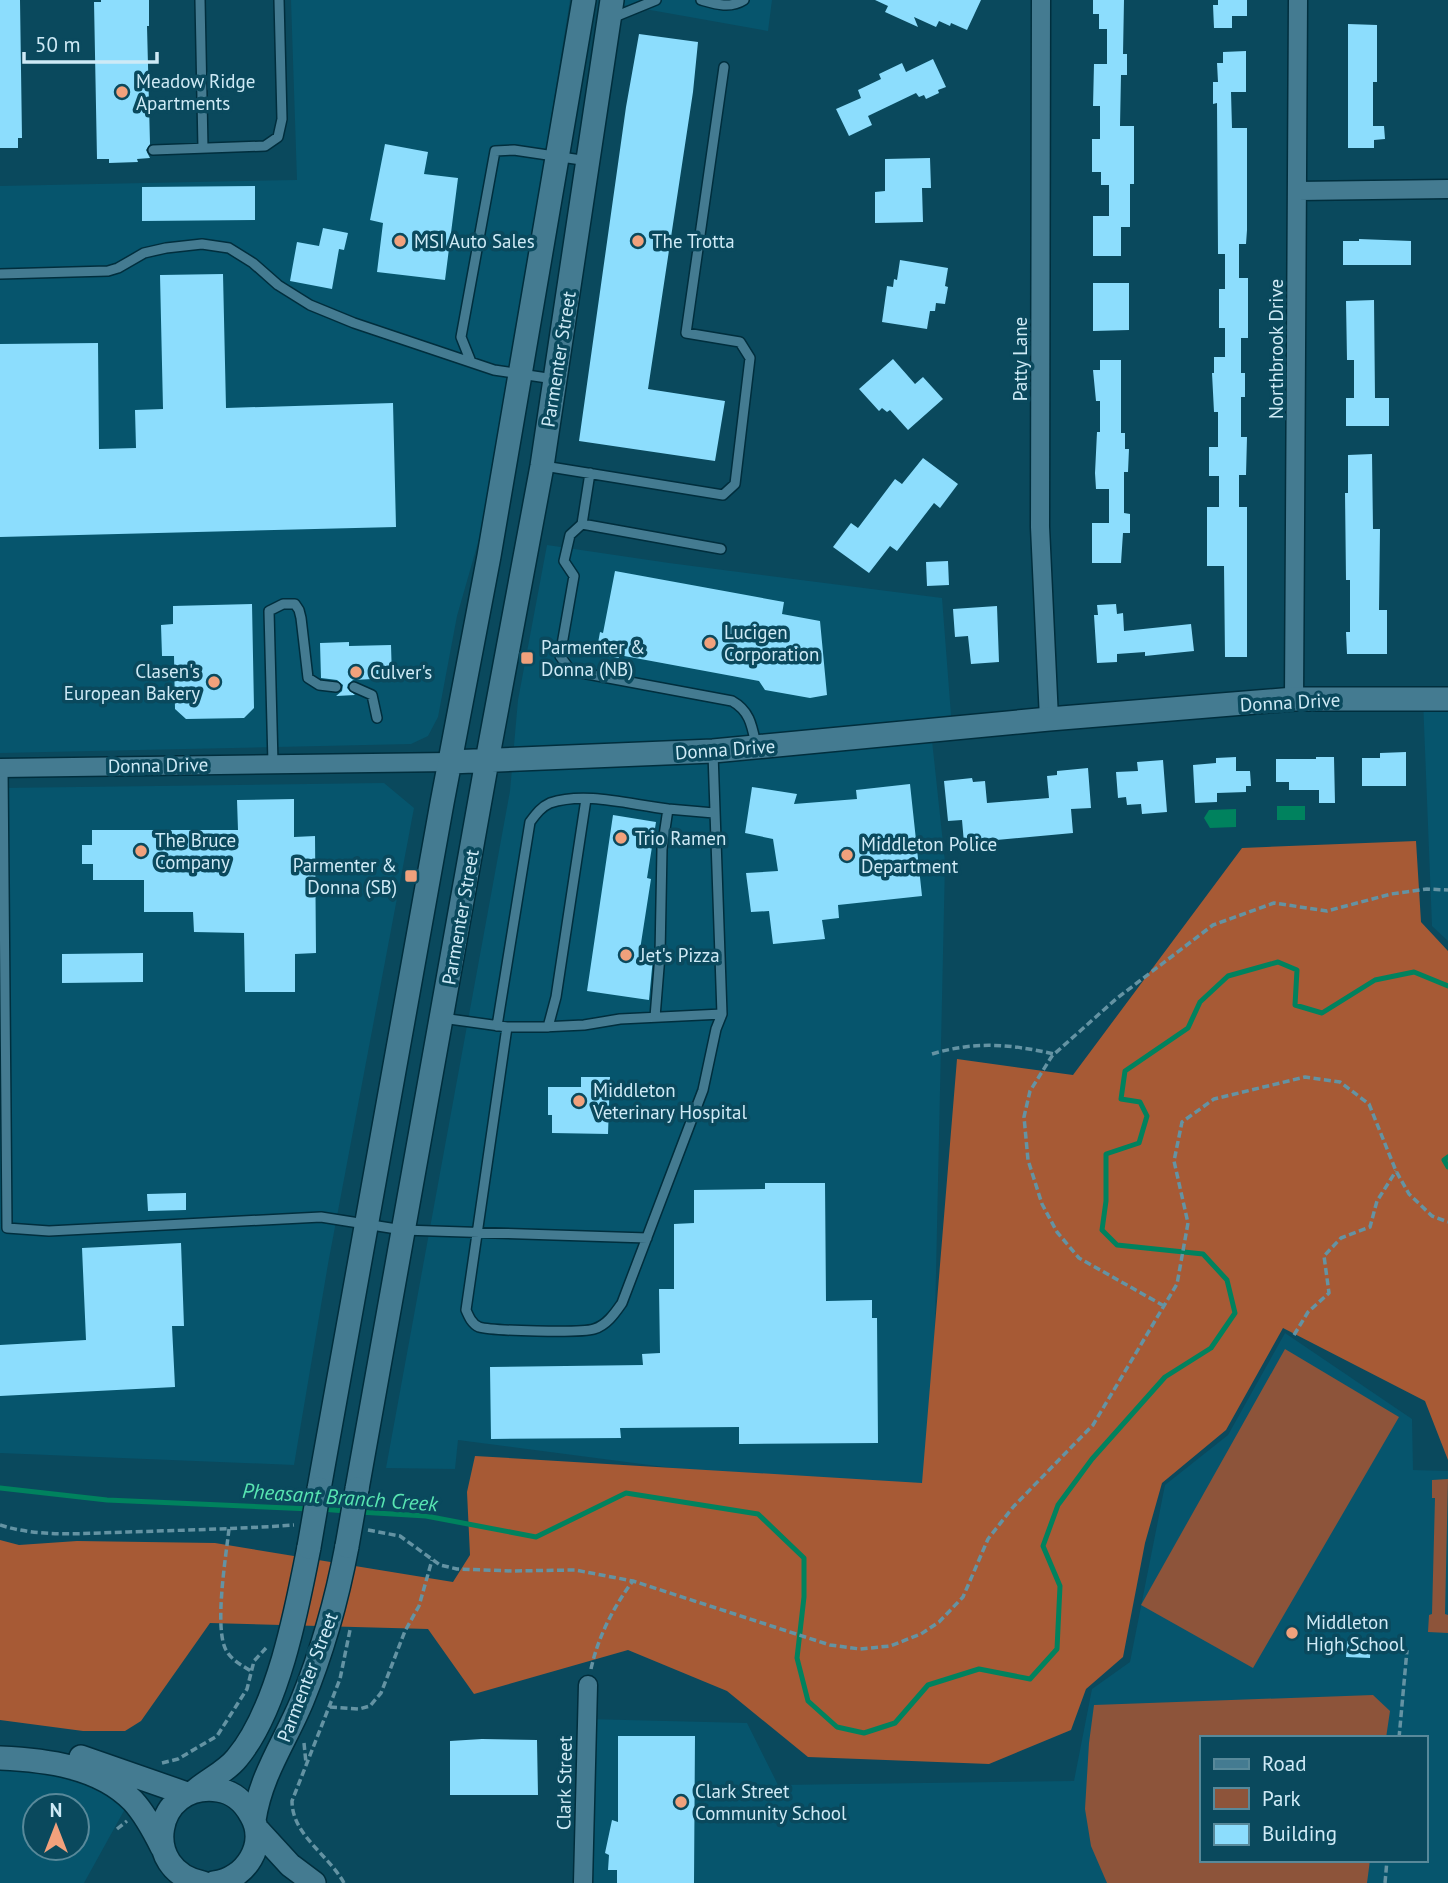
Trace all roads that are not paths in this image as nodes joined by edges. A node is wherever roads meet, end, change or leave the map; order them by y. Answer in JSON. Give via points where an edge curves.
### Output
{"nodes":[{"id":1,"x":200,"y":0,"type":"edge"},
{"id":2,"x":279,"y":0,"type":"edge"},
{"id":3,"x":584,"y":0,"type":"edge"},
{"id":4,"x":656,"y":0,"type":"edge"},
{"id":5,"x":701,"y":0,"type":"edge"},
{"id":6,"x":744,"y":0,"type":"edge"},
{"id":7,"x":1041,"y":0,"type":"edge"},
{"id":8,"x":1298,"y":0,"type":"edge"},
{"id":9,"x":611,"y":10,"type":"edge"},
{"id":10,"x":724,"y":67,"type":"dead end"},
{"id":11,"x":203,"y":148,"type":"junction"},
{"id":12,"x":153,"y":150,"type":"dead end"},
{"id":13,"x":558,"y":156,"type":"junction"},
{"id":14,"x":588,"y":161,"type":"junction"},
{"id":15,"x":1448,"y":189,"type":"edge"},
{"id":16,"x":1298,"y":191,"type":"junction"},
{"id":17,"x":0,"y":274,"type":"edge"},
{"id":18,"x":471,"y":362,"type":"junction"},
{"id":19,"x":522,"y":375,"type":"junction"},
{"id":20,"x":555,"y":379,"type":"junction"},
{"id":21,"x":542,"y":466,"type":"junction"},
{"id":22,"x":590,"y":473,"type":"junction"},
{"id":23,"x":582,"y":524,"type":"junction"},
{"id":24,"x":721,"y":549,"type":"dead end"},
{"id":25,"x":335,"y":687,"type":"dead end"},
{"id":26,"x":354,"y":688,"type":"dead end"},
{"id":27,"x":1294,"y":699,"type":"junction"},
{"id":28,"x":1448,"y":699,"type":"edge"},
{"id":29,"x":377,"y":718,"type":"dead end"},
{"id":30,"x":1049,"y":719,"type":"junction"},
{"id":31,"x":757,"y":747,"type":"junction"},
{"id":32,"x":713,"y":751,"type":"junction"},
{"id":33,"x":486,"y":761,"type":"junction"},
{"id":34,"x":450,"y":762,"type":"junction"},
{"id":35,"x":273,"y":763,"type":"junction"},
{"id":36,"x":2,"y":768,"type":"edge"},
{"id":37,"x":586,"y":799,"type":"junction"},
{"id":38,"x":667,"y":810,"type":"junction"},
{"id":39,"x":715,"y":813,"type":"junction"},
{"id":40,"x":722,"y":1014,"type":"junction"},
{"id":41,"x":654,"y":1017,"type":"junction"},
{"id":42,"x":442,"y":1018,"type":"junction"},
{"id":43,"x":496,"y":1026,"type":"junction"},
{"id":44,"x":507,"y":1027,"type":"junction"},
{"id":45,"x":548,"y":1027,"type":"junction"},
{"id":46,"x":367,"y":1224,"type":"junction"},
{"id":47,"x":404,"y":1230,"type":"junction"},
{"id":48,"x":477,"y":1232,"type":"junction"},
{"id":49,"x":647,"y":1238,"type":"junction"},
{"id":50,"x":588,"y":1685,"type":"road end"},
{"id":51,"x":0,"y":1748,"type":"edge"},
{"id":52,"x":0,"y":1758,"type":"edge"},
{"id":53,"x":191,"y":1792,"type":"junction"},
{"id":54,"x":255,"y":1824,"type":"junction"},
{"id":55,"x":163,"y":1850,"type":"junction"},
{"id":56,"x":216,"y":1883,"type":"edge"},
{"id":57,"x":314,"y":1883,"type":"edge"},
{"id":58,"x":583,"y":1883,"type":"edge"}],
"edges":[{"from":1,"to":11,"type":"lane"},
{"from":2,"to":11,"type":"lane","via":[[282,120],[278,138],[265,146]]},
{"from":3,"to":13,"type":"street","name":"Parmenter Street"},
{"from":4,"to":9,"type":"lane"},
{"from":5,"to":6,"type":"lane","via":[[720,6]]},
{"from":7,"to":30,"type":"street","name":"Patty Lane","via":[[1040,527]]},
{"from":8,"to":16,"type":"street","name":"Northbrook Drive"},
{"from":9,"to":14,"type":"street","name":"Parmenter Street"},
{"from":10,"to":22,"type":"lane","via":[[686,333],[740,342],[750,358],[735,484],[723,495]]},
{"from":11,"to":12,"type":"lane"},
{"from":13,"to":14,"type":"lane"},
{"from":13,"to":18,"type":"lane","via":[[495,151],[461,337]]},
{"from":13,"to":19,"type":"street","name":"Parmenter Street"},
{"from":14,"to":20,"type":"street","name":"Parmenter Street"},
{"from":15,"to":16,"type":"street"},
{"from":16,"to":27,"type":"street","name":"Northbrook Drive"},
{"from":17,"to":18,"type":"lane","via":[[108,271],[166,248],[202,244],[229,248],[310,305]]},
{"from":18,"to":19,"type":"lane"},
{"from":19,"to":20,"type":"lane"},
{"from":19,"to":34,"type":"street","name":"Parmenter Street"},
{"from":20,"to":21,"type":"street","name":"Parmenter Street"},
{"from":21,"to":22,"type":"lane"},
{"from":21,"to":33,"type":"street","name":"Parmenter Street"},
{"from":22,"to":23,"type":"lane"},
{"from":23,"to":24,"type":"lane"},
{"from":23,"to":31,"type":"lane","via":[[570,535],[564,561],[574,576],[560,656],[571,671],[732,701],[746,711]]},
{"from":25,"to":35,"type":"lane","via":[[308,678],[295,604],[269,611]]},
{"from":26,"to":29,"type":"lane","via":[[372,695]]},
{"from":27,"to":28,"type":"street","name":"Donna Drive"},
{"from":27,"to":30,"type":"street","name":"Donna Drive"},
{"from":30,"to":31,"type":"street","name":"Donna Drive"},
{"from":31,"to":32,"type":"street","name":"Donna Drive"},
{"from":32,"to":33,"type":"street","name":"Donna Drive"},
{"from":32,"to":39,"type":"lane"},
{"from":33,"to":34,"type":"street","name":"Donna Drive"},
{"from":33,"to":42,"type":"street","name":"Parmenter Street"},
{"from":34,"to":35,"type":"street","name":"Donna Drive"},
{"from":34,"to":46,"type":"street","name":"Parmenter Street"},
{"from":35,"to":36,"type":"street","name":"Donna Drive"},
{"from":36,"to":46,"type":"lane","via":[[7,1228],[48,1231],[321,1217]]},
{"from":37,"to":38,"type":"lane"},
{"from":37,"to":43,"type":"lane","via":[[551,803],[530,822]]},
{"from":37,"to":45,"type":"lane"},
{"from":38,"to":39,"type":"lane"},
{"from":38,"to":41,"type":"lane"},
{"from":39,"to":40,"type":"lane"},
{"from":40,"to":41,"type":"lane"},
{"from":40,"to":49,"type":"lane","via":[[703,1090]]},
{"from":41,"to":45,"type":"lane"},
{"from":42,"to":43,"type":"lane"},
{"from":42,"to":47,"type":"street","name":"Parmenter Street"},
{"from":43,"to":44,"type":"lane"},
{"from":44,"to":45,"type":"lane"},
{"from":44,"to":48,"type":"lane"},
{"from":46,"to":47,"type":"lane"},
{"from":46,"to":53,"type":"street","name":"Parmenter Street","bridge":true,"via":[[297,1612],[256,1730],[236,1760]]},
{"from":47,"to":48,"type":"lane"},
{"from":47,"to":54,"type":"street","name":"Parmenter Street","bridge":true,"via":[[357,1489],[353,1538],[320,1655],[258,1795]]},
{"from":48,"to":49,"type":"lane"},
{"from":48,"to":49,"type":"lane","via":[[466,1310],[477,1326],[496,1330],[595,1329],[622,1303]]},
{"from":50,"to":58,"type":"street","name":"Clark Street"},
{"from":51,"to":53,"type":"street","via":[[29,1748],[96,1761]]},
{"from":52,"to":55,"type":"street","via":[[62,1765],[103,1780],[131,1798]]},
{"from":53,"to":54,"type":"street","via":[[224,1790],[247,1807]]},
{"from":53,"to":55,"type":"street","via":[[176,1801],[163,1824]]},
{"from":54,"to":56,"type":"street","via":[[257,1842],[246,1867]]},
{"from":54,"to":57,"type":"street","via":[[290,1865]]},
{"from":55,"to":56,"type":"street","via":[[180,1874],[193,1881]]}]}
